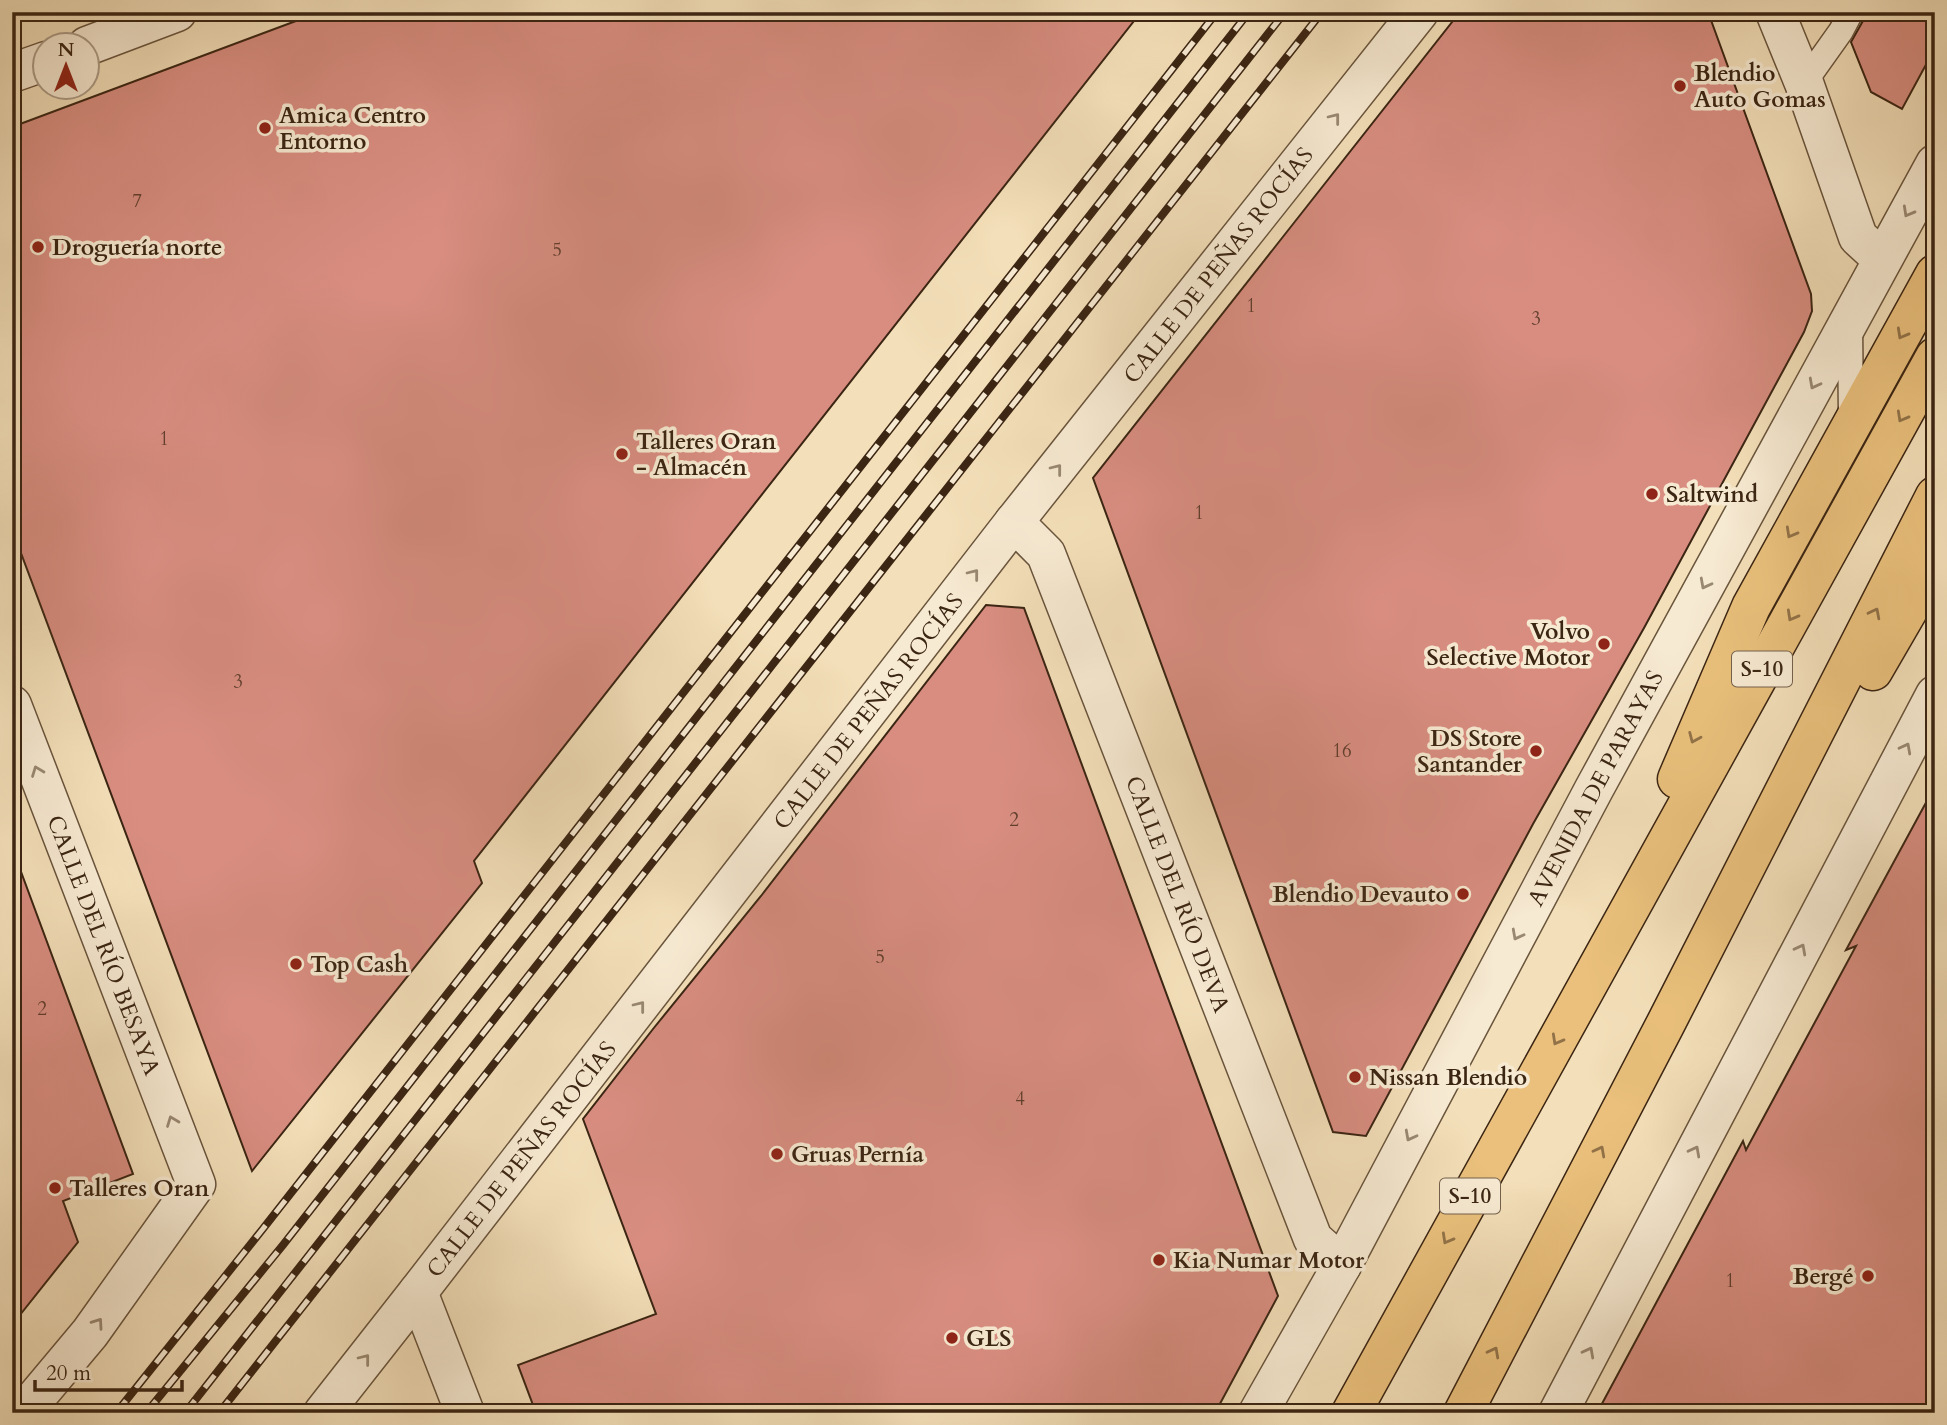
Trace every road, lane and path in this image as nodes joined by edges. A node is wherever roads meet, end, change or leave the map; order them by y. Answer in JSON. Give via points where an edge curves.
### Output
{"nodes":[{"id":1,"x":177,"y":12,"type":"edge"},
{"id":2,"x":1419,"y":12,"type":"edge"},
{"id":3,"x":1775,"y":12,"type":"edge"},
{"id":4,"x":1851,"y":12,"type":"edge"},
{"id":5,"x":102,"y":40,"type":"edge"},
{"id":6,"x":32,"y":66,"type":"edge"},
{"id":7,"x":12,"y":73,"type":"edge"},
{"id":8,"x":1804,"y":83,"type":"junction"},
{"id":9,"x":1935,"y":164,"type":"edge"},
{"id":10,"x":1882,"y":260,"type":"junction"},
{"id":11,"x":1935,"y":274,"type":"edge"},
{"id":12,"x":1850,"y":318,"type":"junction"},
{"id":13,"x":1935,"y":358,"type":"edge"},
{"id":14,"x":1852,"y":424,"type":"junction"},
{"id":15,"x":1935,"y":496,"type":"edge"},
{"id":16,"x":1014,"y":522,"type":"junction"},
{"id":17,"x":1935,"y":564,"type":"edge"},
{"id":18,"x":1935,"y":695,"type":"edge"},
{"id":19,"x":12,"y":705,"type":"edge"},
{"id":20,"x":1590,"y":980,"type":"junction"},
{"id":21,"x":1667,"y":1023,"type":"junction"},
{"id":22,"x":1342,"y":1265,"type":"junction"},
{"id":23,"x":418,"y":1292,"type":"junction"},
{"id":24,"x":23,"y":1413,"type":"edge"},
{"id":25,"x":323,"y":1413,"type":"edge"},
{"id":26,"x":465,"y":1413,"type":"edge"},
{"id":27,"x":1258,"y":1413,"type":"edge"},
{"id":28,"x":1351,"y":1413,"type":"edge"},
{"id":29,"x":1463,"y":1413,"type":"edge"},
{"id":30,"x":1558,"y":1413,"type":"edge"}],
"edges":[{"from":1,"to":5,"type":"street"},
{"from":16,"to":2,"type":"street","name":"CALLE DE PEÑAS ROCÍAS","one_way":true},
{"from":3,"to":8,"type":"street"},
{"from":4,"to":8,"type":"lane"},
{"from":6,"to":7,"type":"street"},
{"from":8,"to":10,"type":"street","via":[[1858,237]]},
{"from":9,"to":10,"type":"street","name":"AVENIDA DE PARAYAS","one_way":true},
{"from":10,"to":12,"type":"street","name":"AVENIDA DE PARAYAS"},
{"from":11,"to":14,"type":"highway","one_way":true},
{"from":12,"to":14,"type":"lane"},
{"from":12,"to":22,"type":"street","name":"AVENIDA DE PARAYAS","one_way":true},
{"from":13,"to":20,"type":"highway","number":"S-10","one_way":true},
{"from":14,"to":20,"type":"highway","one_way":true,"via":[[1751,607]]},
{"from":21,"to":15,"type":"highway","one_way":true},
{"from":16,"to":22,"type":"street","name":"CALLE DEL RÍO DEVA","via":[[1046,554],[1312,1239]]},
{"from":23,"to":16,"type":"street","name":"CALLE DE PEÑAS ROCÍAS","one_way":true},
{"from":17,"to":21,"type":"highway"},
{"from":30,"to":18,"type":"street","one_way":true},
{"from":24,"to":19,"type":"street","name":"CALLE DEL RÍO BESAYA","one_way":true,"via":[[90,1333],[196,1184]]},
{"from":20,"to":28,"type":"highway","number":"S-10","one_way":true},
{"from":29,"to":21,"type":"highway","one_way":true},
{"from":22,"to":27,"type":"street","name":"AVENIDA DE PARAYAS"},
{"from":25,"to":23,"type":"street","name":"CALLE DE PEÑAS ROCÍAS","one_way":true},
{"from":23,"to":26,"type":"street"}]}
